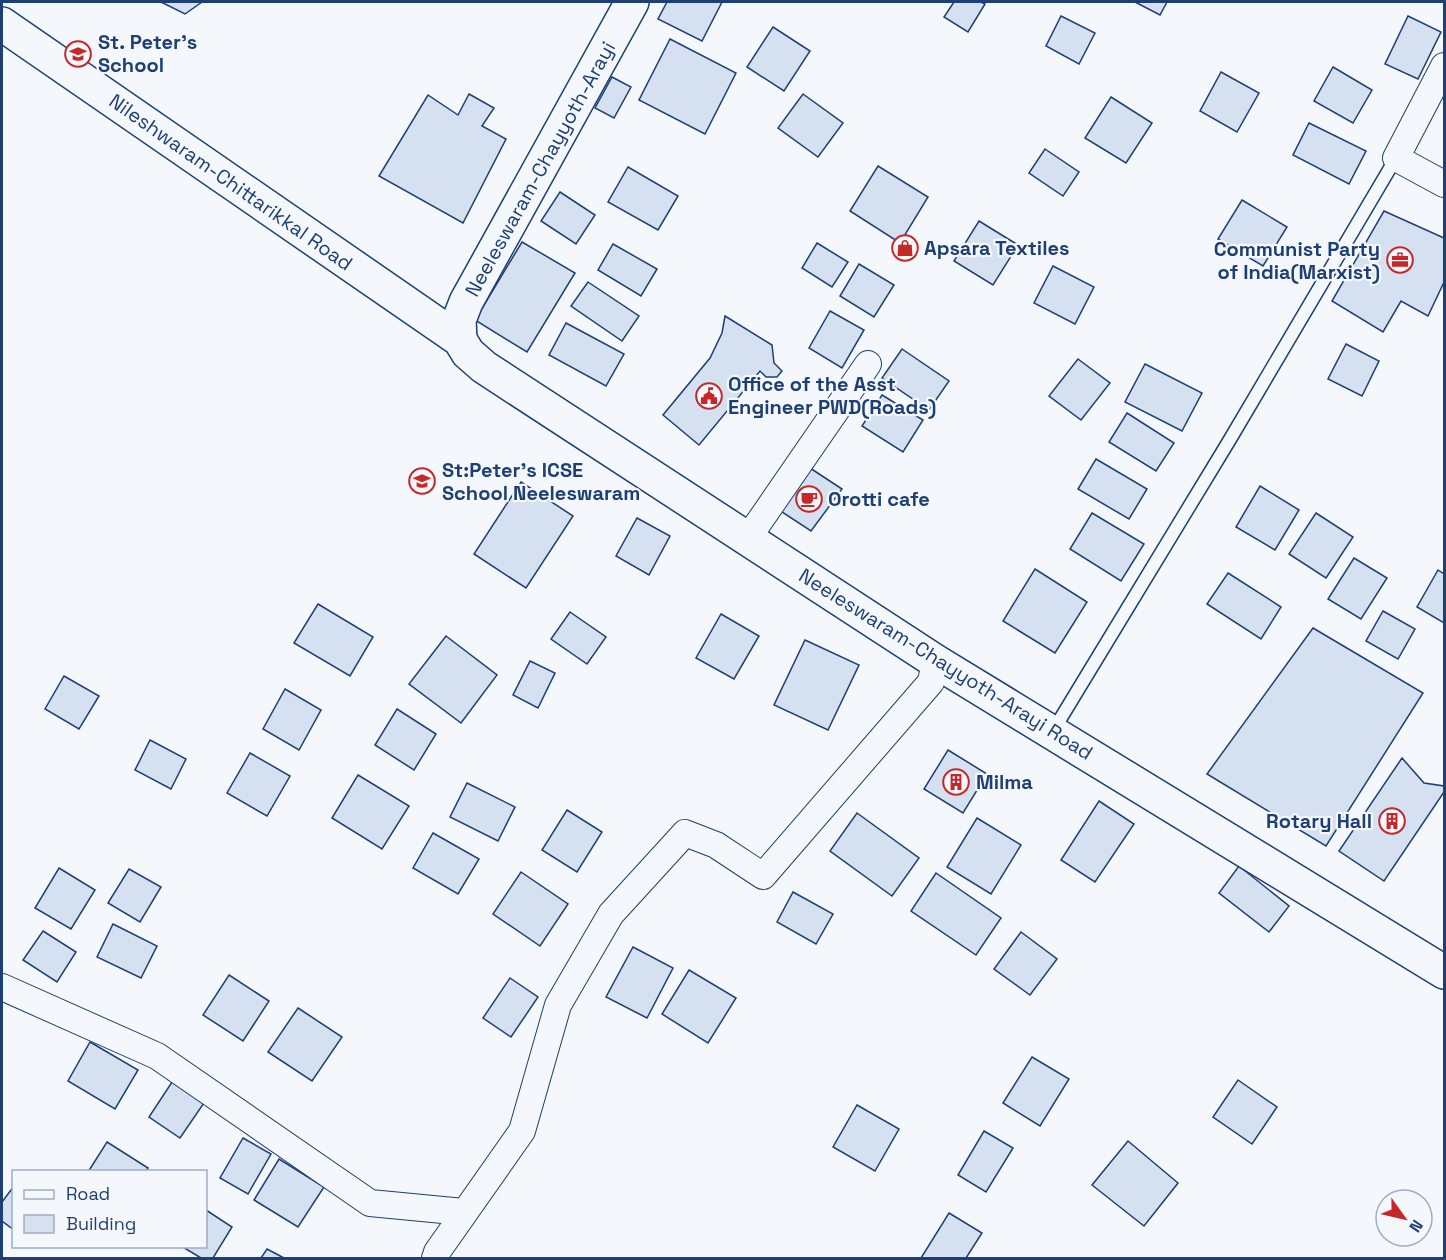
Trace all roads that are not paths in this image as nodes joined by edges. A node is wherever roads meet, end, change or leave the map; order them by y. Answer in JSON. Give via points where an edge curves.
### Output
{"nodes":[{"id":1,"x":632,"y":2,"type":"edge"},
{"id":2,"x":2,"y":24,"type":"edge"},
{"id":3,"x":1444,"y":66,"type":"edge"},
{"id":4,"x":1396,"y":158,"type":"junction"},
{"id":5,"x":1444,"y":184,"type":"edge"},
{"id":6,"x":460,"y":340,"type":"junction"},
{"id":7,"x":868,"y":364,"type":"dead end"},
{"id":8,"x":748,"y":538,"type":"junction"},
{"id":9,"x":935,"y":661,"type":"junction"},
{"id":10,"x":1052,"y":732,"type":"junction"},
{"id":11,"x":1444,"y":972,"type":"edge"},
{"id":12,"x":2,"y":987,"type":"edge"},
{"id":13,"x":465,"y":1212,"type":"junction"},
{"id":14,"x":435,"y":1258,"type":"edge"}],
"edges":[{"from":1,"to":6,"type":"main road","name":"Neeleswaram-Chayyoth-Arayi","via":[[466,302],[459,320]]},
{"from":2,"to":6,"type":"main road","name":"Nileshwaram-Chittarikkal Road"},
{"from":3,"to":4,"type":"street"},
{"from":4,"to":5,"type":"street"},
{"from":4,"to":10,"type":"lane"},
{"from":6,"to":8,"type":"main road","name":"Neeleswaram-Chayyoth-Arayi Road","via":[[484,367]]},
{"from":7,"to":8,"type":"street"},
{"from":8,"to":9,"type":"main road","name":"Neeleswaram-Chayyoth-Arayi Road"},
{"from":9,"to":10,"type":"main road","name":"Neeleswaram-Chayyoth-Arayi Road"},
{"from":9,"to":13,"type":"street","via":[[931,682],[763,876],[716,845],[685,833],[611,914],[558,1005],[522,1131]]},
{"from":10,"to":11,"type":"main road","name":"Neeleswaram-Chayyoth-Arayi Road"},
{"from":12,"to":13,"type":"street","via":[[157,1056],[370,1203]]},
{"from":13,"to":14,"type":"street"}]}
